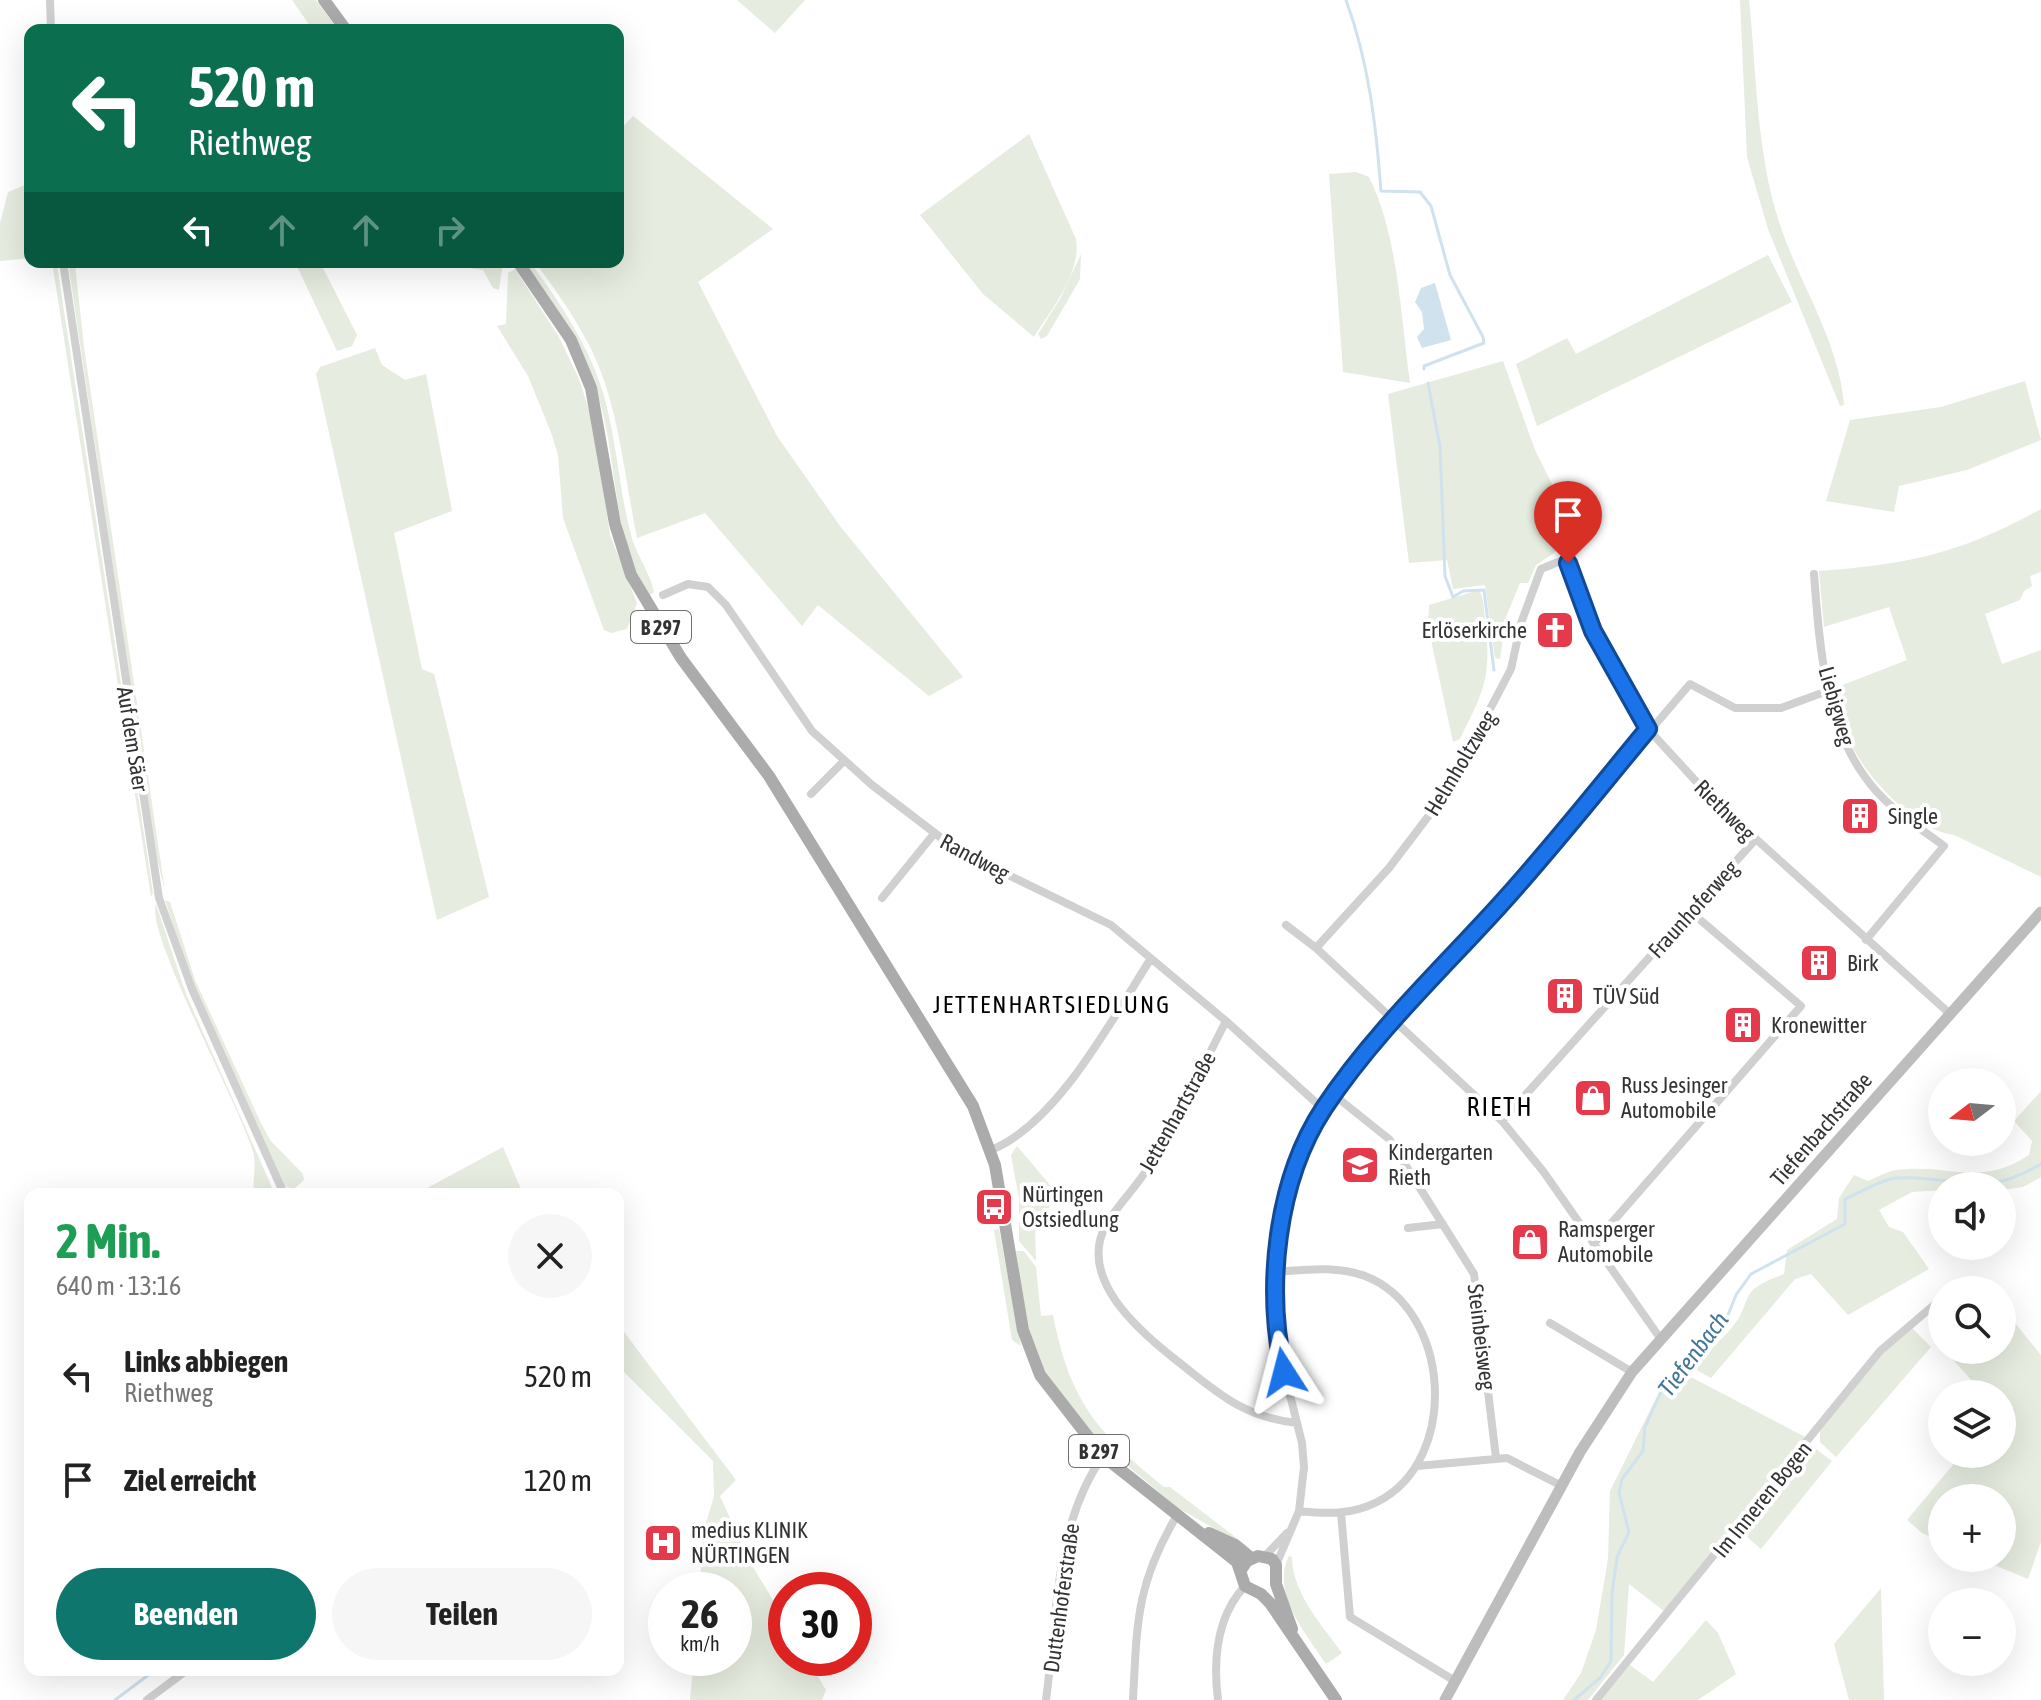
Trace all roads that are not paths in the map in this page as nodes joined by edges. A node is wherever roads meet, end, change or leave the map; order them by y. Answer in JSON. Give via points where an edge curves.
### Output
{"nodes":[{"id":1,"x":50,"y":0,"type":"edge"},
{"id":2,"x":324,"y":0,"type":"edge"},
{"id":3,"x":51,"y":24,"type":"edge"},
{"id":4,"x":342,"y":24,"type":"edge"},
{"id":5,"x":64,"y":268,"type":"edge"},
{"id":6,"x":522,"y":268,"type":"edge"},
{"id":7,"x":1563,"y":560,"type":"joint"},
{"id":8,"x":1814,"y":574,"type":"dead end"},
{"id":9,"x":663,"y":595,"type":"dead end"},
{"id":10,"x":1830,"y":690,"type":"junction"},
{"id":11,"x":1648,"y":729,"type":"junction"},
{"id":12,"x":844,"y":761,"type":"junction"},
{"id":13,"x":811,"y":794,"type":"dead end"},
{"id":14,"x":933,"y":835,"type":"junction"},
{"id":15,"x":1755,"y":840,"type":"junction"},
{"id":16,"x":882,"y":898,"type":"dead end"},
{"id":17,"x":1691,"y":912,"type":"junction"},
{"id":18,"x":2041,"y":912,"type":"edge"},
{"id":19,"x":1286,"y":925,"type":"dead end"},
{"id":20,"x":1866,"y":940,"type":"junction"},
{"id":21,"x":1316,"y":948,"type":"junction"},
{"id":22,"x":1150,"y":960,"type":"junction"},
{"id":23,"x":1949,"y":1013,"type":"junction"},
{"id":24,"x":1226,"y":1021,"type":"junction"},
{"id":25,"x":1393,"y":1022,"type":"junction"},
{"id":26,"x":1334,"y":1095,"type":"junction"},
{"id":27,"x":1323,"y":1109,"type":"junction"},
{"id":28,"x":1502,"y":1121,"type":"junction"},
{"id":29,"x":991,"y":1150,"type":"junction"},
{"id":30,"x":281,"y":1188,"type":"edge"},
{"id":31,"x":1443,"y":1224,"type":"junction"},
{"id":32,"x":1408,"y":1228,"type":"dead end"},
{"id":33,"x":1595,"y":1242,"type":"junction"},
{"id":34,"x":1274,"y":1272,"type":"junction"},
{"id":35,"x":1928,"y":1310,"type":"edge"},
{"id":36,"x":1550,"y":1323,"type":"dead end"},
{"id":37,"x":1660,"y":1338,"type":"junction"},
{"id":38,"x":1632,"y":1372,"type":"junction"},
{"id":39,"x":1297,"y":1423,"type":"junction"},
{"id":40,"x":1103,"y":1456,"type":"junction"},
{"id":41,"x":1496,"y":1458,"type":"junction"},
{"id":42,"x":1417,"y":1466,"type":"junction"},
{"id":43,"x":1562,"y":1486,"type":"junction"},
{"id":44,"x":1299,"y":1511,"type":"junction"},
{"id":45,"x":1341,"y":1513,"type":"junction"},
{"id":46,"x":1176,"y":1517,"type":"junction"},
{"id":47,"x":1195,"y":1527,"type":"junction"},
{"id":48,"x":1290,"y":1529,"type":"junction"},
{"id":49,"x":1265,"y":1556,"type":"junction"},
{"id":50,"x":1251,"y":1558,"type":"junction"},
{"id":51,"x":1276,"y":1565,"type":"junction"},
{"id":52,"x":1241,"y":1570,"type":"junction"},
{"id":53,"x":1276,"y":1584,"type":"junction"},
{"id":54,"x":1245,"y":1586,"type":"junction"},
{"id":55,"x":1261,"y":1594,"type":"junction"},
{"id":56,"x":1292,"y":1631,"type":"junction"},
{"id":57,"x":179,"y":1676,"type":"edge"},
{"id":58,"x":1455,"y":1681,"type":"junction"},
{"id":59,"x":147,"y":1700,"type":"edge"},
{"id":60,"x":1046,"y":1700,"type":"edge"},
{"id":61,"x":1133,"y":1700,"type":"edge"},
{"id":62,"x":1218,"y":1700,"type":"edge"},
{"id":63,"x":1336,"y":1700,"type":"edge"},
{"id":64,"x":1445,"y":1700,"type":"edge"},
{"id":65,"x":1596,"y":1700,"type":"edge"}],
"edges":[{"from":1,"to":3,"type":"street"},
{"from":2,"to":4,"type":"main road"},
{"from":5,"to":30,"type":"street","name":"Auf dem Säer","via":[[159,898],[192,989]]},
{"from":6,"to":29,"type":"main road","number":"B 297","via":[[571,340],[591,388],[615,524],[631,575],[681,658],[769,776],[882,956],[973,1106]]},
{"from":7,"to":11,"type":"street","name":"Riethweg","via":[[1613,672]]},
{"from":7,"to":21,"type":"street","name":"Helmholtzweg","via":[[1541,569],[1511,669],[1446,793],[1389,868]]},
{"from":8,"to":10,"type":"street","name":"Liebigweg"},
{"from":9,"to":12,"type":"street","name":"Randweg","via":[[697,583],[717,595],[785,697]]},
{"from":10,"to":11,"type":"street","via":[[1781,708],[1735,708],[1690,684]]},
{"from":10,"to":20,"type":"street","name":"Liebigweg","via":[[1845,747],[1866,779],[1944,846]]},
{"from":11,"to":15,"type":"street","name":"Riethweg"},
{"from":11,"to":25,"type":"street","via":[[1510,894]]},
{"from":12,"to":13,"type":"street"},
{"from":12,"to":14,"type":"street","name":"Randweg"},
{"from":14,"to":16,"type":"street"},
{"from":14,"to":22,"type":"street","name":"Randweg","via":[[1111,925]]},
{"from":15,"to":17,"type":"street","name":"Fraunhoferweg"},
{"from":15,"to":20,"type":"street","name":"Riethweg"},
{"from":17,"to":28,"type":"street","name":"Fraunhoferweg"},
{"from":17,"to":33,"type":"street","via":[[1801,1006]]},
{"from":18,"to":23,"type":"street","name":"Tiefenbachstraße"},
{"from":19,"to":21,"type":"street"},
{"from":20,"to":23,"type":"street","name":"Riethweg"},
{"from":21,"to":25,"type":"street"},
{"from":22,"to":24,"type":"street","name":"Randweg"},
{"from":22,"to":29,"type":"street","via":[[1076,1075],[1014,1139]]},
{"from":23,"to":37,"type":"street","name":"Tiefenbachstraße"},
{"from":24,"to":27,"type":"street","name":"Randweg"},
{"from":24,"to":39,"type":"street","name":"Jettenhartstraße","via":[[1147,1170],[1105,1226],[1101,1268],[1116,1301],[1191,1372],[1245,1412]]},
{"from":25,"to":26,"type":"street"},
{"from":25,"to":28,"type":"street"},
{"from":26,"to":27,"type":"street"},
{"from":26,"to":31,"type":"street","name":"Steinbeisweg","via":[[1389,1139]]},
{"from":27,"to":34,"type":"street","via":[[1291,1186]]},
{"from":28,"to":33,"type":"street"},
{"from":29,"to":40,"type":"main road","number":"B 297","via":[[1029,1351],[1059,1403]]},
{"from":31,"to":32,"type":"street"},
{"from":31,"to":41,"type":"street","name":"Steinbeisweg","via":[[1478,1288]]},
{"from":33,"to":37,"type":"street"},
{"from":34,"to":39,"type":"street","via":[[1280,1355]]},
{"from":34,"to":42,"type":"street","via":[[1322,1269],[1364,1275],[1407,1307],[1427,1343],[1434,1376],[1431,1431]]},
{"from":35,"to":65,"type":"street","name":"Im Inneren Bogen","via":[[1880,1351]]},
{"from":36,"to":38,"type":"street"},
{"from":37,"to":38,"type":"street","name":"Tiefenbachstraße"},
{"from":38,"to":43,"type":"street","name":"Tiefenbachstraße"},
{"from":39,"to":44,"type":"street","via":[[1304,1467]]},
{"from":40,"to":46,"type":"main road","number":"B 297"},
{"from":40,"to":60,"type":"street","name":"Duttenhoferstraße","via":[[1083,1487],[1071,1520]]},
{"from":41,"to":42,"type":"street"},
{"from":41,"to":43,"type":"street","via":[[1507,1458]]},
{"from":42,"to":45,"type":"street","via":[[1377,1502]]},
{"from":43,"to":58,"type":"street","name":"Tiefenbachstraße"},
{"from":44,"to":45,"type":"street"},
{"from":44,"to":48,"type":"street"},
{"from":45,"to":58,"type":"street","via":[[1350,1617]]},
{"from":46,"to":47,"type":"main road","number":"B 297"},
{"from":46,"to":61,"type":"street","via":[[1153,1556],[1143,1589]]},
{"from":47,"to":50,"type":"main road","number":"B 297","via":[[1224,1538]]},
{"from":47,"to":52,"type":"main road","number":"B 297"},
{"from":48,"to":49,"type":"street"},
{"from":48,"to":51,"type":"street"},
{"from":49,"to":50,"type":"main road"},
{"from":49,"to":51,"type":"main road"},
{"from":50,"to":52,"type":"main road"},
{"from":51,"to":53,"type":"main road"},
{"from":52,"to":54,"type":"main road","number":"B 297"},
{"from":53,"to":55,"type":"main road"},
{"from":53,"to":56,"type":"main road"},
{"from":54,"to":55,"type":"main road"},
{"from":54,"to":62,"type":"street","via":[[1220,1630]]},
{"from":55,"to":56,"type":"main road"},
{"from":56,"to":63,"type":"main road"},
{"from":57,"to":59,"type":"street"},
{"from":58,"to":64,"type":"street","name":"Tiefenbachstraße"}]}
